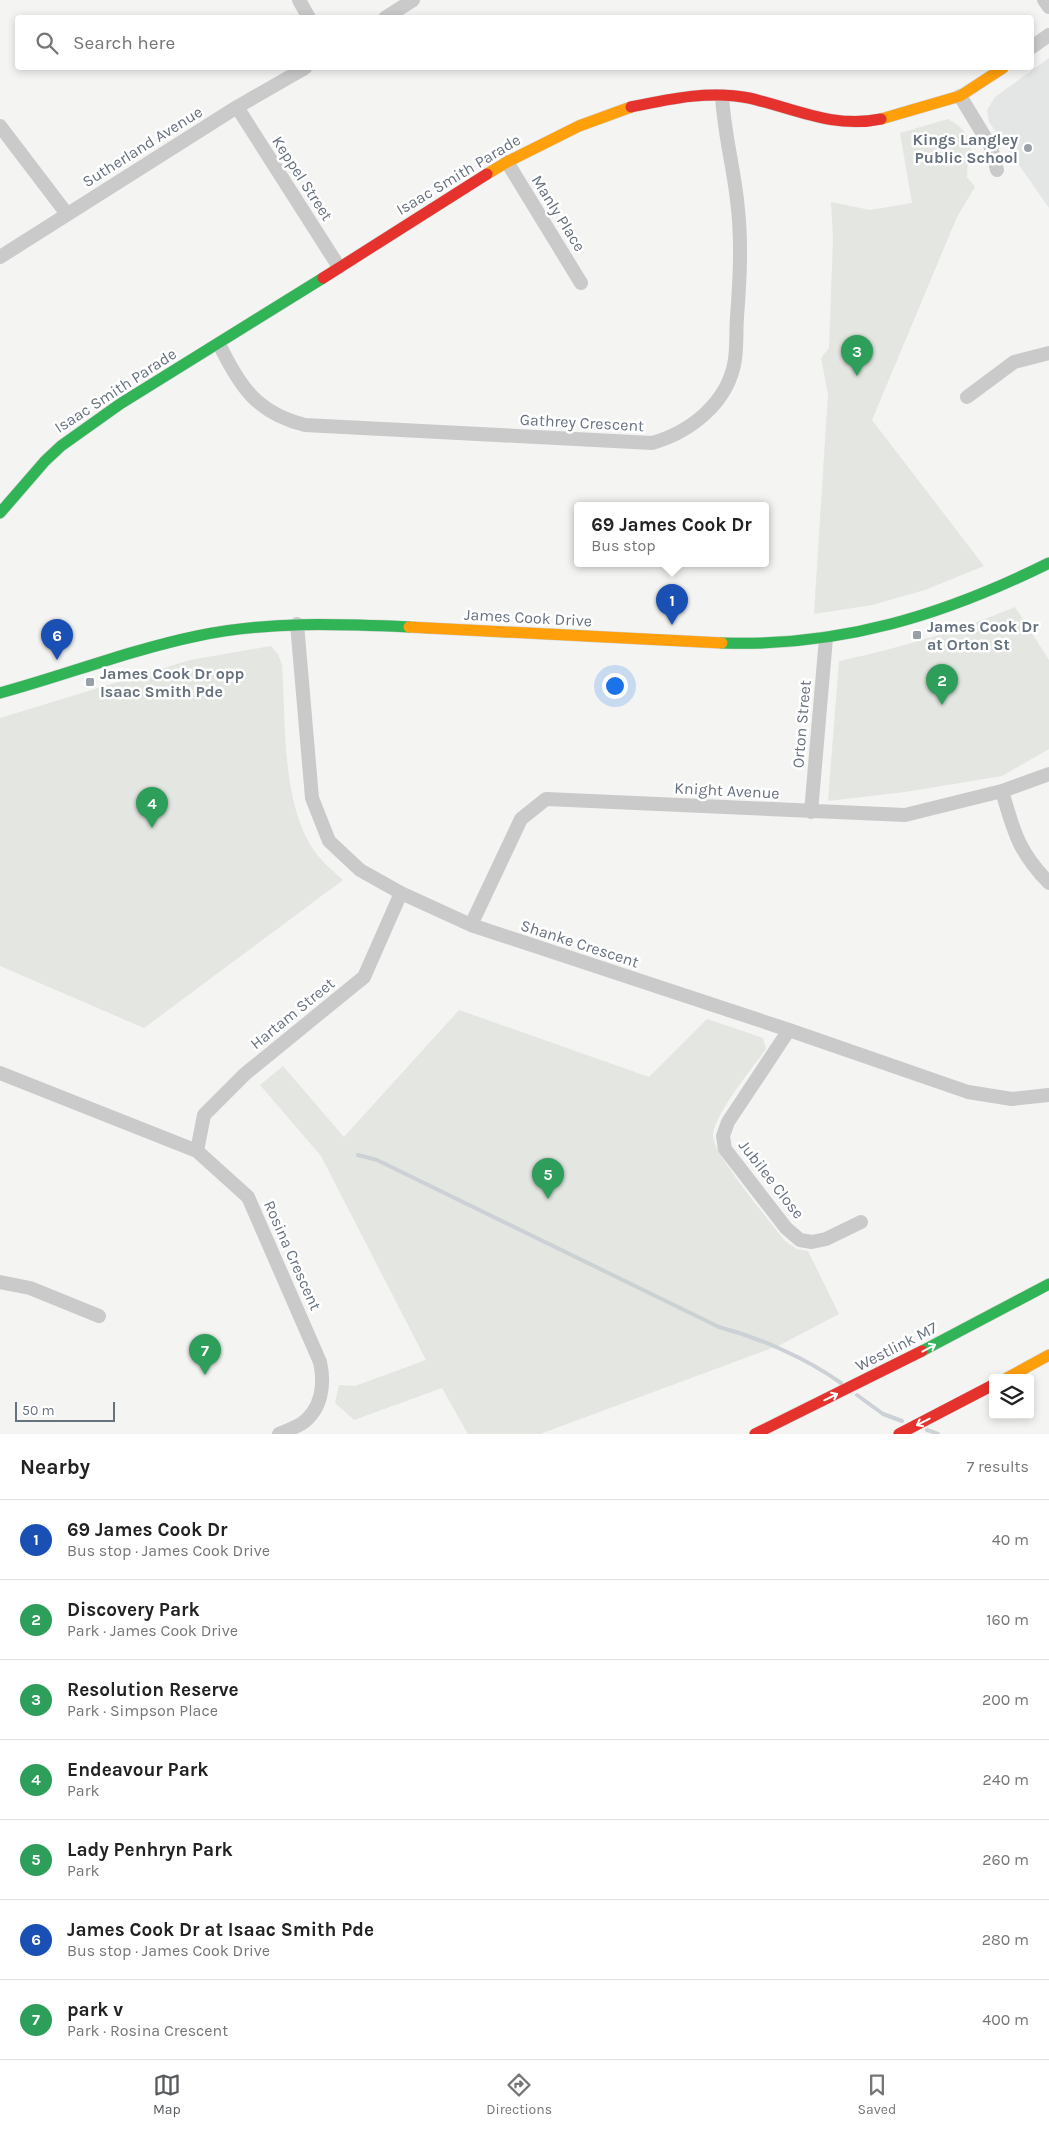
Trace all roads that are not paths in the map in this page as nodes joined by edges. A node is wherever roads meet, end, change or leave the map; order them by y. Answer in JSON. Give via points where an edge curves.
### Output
{"nodes":[{"id":1,"x":299,"y":0,"type":"edge"},
{"id":2,"x":413,"y":0,"type":"edge"},
{"id":3,"x":1044,"y":0,"type":"edge"},
{"id":4,"x":1049,"y":7,"type":"edge"},
{"id":5,"x":307,"y":15,"type":"edge"},
{"id":6,"x":390,"y":15,"type":"edge"},
{"id":7,"x":1049,"y":35,"type":"edge"},
{"id":8,"x":1034,"y":46,"type":"edge"},
{"id":9,"x":303,"y":70,"type":"edge"},
{"id":10,"x":1000,"y":70,"type":"edge"},
{"id":11,"x":722,"y":96,"type":"junction"},
{"id":12,"x":960,"y":96,"type":"junction"},
{"id":13,"x":237,"y":108,"type":"junction"},
{"id":14,"x":0,"y":126,"type":"edge"},
{"id":15,"x":507,"y":162,"type":"junction"},
{"id":16,"x":996,"y":170,"type":"dead end"},
{"id":17,"x":67,"y":214,"type":"junction"},
{"id":18,"x":0,"y":257,"type":"edge"},
{"id":19,"x":339,"y":267,"type":"junction"},
{"id":20,"x":581,"y":283,"type":"dead end"},
{"id":21,"x":219,"y":344,"type":"junction"},
{"id":22,"x":1049,"y":353,"type":"edge"},
{"id":23,"x":967,"y":397,"type":"dead end"},
{"id":24,"x":0,"y":513,"type":"edge"},
{"id":25,"x":1049,"y":563,"type":"edge"},
{"id":26,"x":297,"y":624,"type":"junction"},
{"id":27,"x":826,"y":638,"type":"junction"},
{"id":28,"x":0,"y":693,"type":"edge"},
{"id":29,"x":1049,"y":774,"type":"edge"},
{"id":30,"x":1002,"y":791,"type":"junction"},
{"id":31,"x":811,"y":812,"type":"junction"},
{"id":32,"x":1049,"y":883,"type":"edge"},
{"id":33,"x":401,"y":893,"type":"junction"},
{"id":34,"x":471,"y":925,"type":"junction"},
{"id":35,"x":789,"y":1030,"type":"junction"},
{"id":36,"x":0,"y":1073,"type":"edge"},
{"id":37,"x":1049,"y":1095,"type":"edge"},
{"id":38,"x":197,"y":1151,"type":"junction"},
{"id":39,"x":861,"y":1222,"type":"dead end"},
{"id":40,"x":0,"y":1282,"type":"edge"},
{"id":41,"x":1049,"y":1284,"type":"edge"},
{"id":42,"x":99,"y":1316,"type":"dead end"},
{"id":43,"x":1049,"y":1355,"type":"edge"},
{"id":44,"x":1014,"y":1374,"type":"edge"},
{"id":45,"x":989,"y":1387,"type":"edge"},
{"id":46,"x":279,"y":1434,"type":"edge"},
{"id":47,"x":755,"y":1434,"type":"edge"},
{"id":48,"x":899,"y":1434,"type":"edge"}],
"edges":[{"from":1,"to":5,"type":"street"},
{"from":2,"to":6,"type":"street"},
{"from":3,"to":4,"type":"street"},
{"from":7,"to":8,"type":"street"},
{"from":9,"to":13,"type":"street","name":"Sutherland Avenue"},
{"from":10,"to":12,"type":"main road","name":"Isaac Smith Parade"},
{"from":11,"to":12,"type":"main road","name":"Isaac Smith Parade","via":[[748,98],[804,115],[847,121],[870,121]]},
{"from":11,"to":15,"type":"main road","name":"Isaac Smith Parade","via":[[676,98],[623,108]]},
{"from":11,"to":21,"type":"street","name":"Gathrey Crescent","via":[[724,127],[737,198],[742,263],[735,360],[723,392],[713,406],[704,416],[669,438],[652,443],[305,425],[285,420],[252,398]]},
{"from":12,"to":16,"type":"street","via":[[991,147]]},
{"from":13,"to":17,"type":"street","name":"Sutherland Avenue"},
{"from":13,"to":19,"type":"street","name":"Keppel Street"},
{"from":14,"to":17,"type":"street"},
{"from":15,"to":19,"type":"main road","name":"Isaac Smith Parade"},
{"from":15,"to":20,"type":"street","name":"Manly Place"},
{"from":17,"to":18,"type":"street","name":"Sutherland Avenue"},
{"from":19,"to":21,"type":"main road","name":"Isaac Smith Parade"},
{"from":21,"to":24,"type":"main road","name":"Isaac Smith Parade","via":[[120,404],[60,446]]},
{"from":22,"to":23,"type":"street","via":[[1014,362]]},
{"from":25,"to":27,"type":"main road","name":"James Cook Drive","via":[[993,591],[938,612]]},
{"from":26,"to":27,"type":"main road","name":"James Cook Drive","via":[[745,644]]},
{"from":26,"to":28,"type":"main road","name":"James Cook Drive","via":[[237,629],[177,640]]},
{"from":26,"to":33,"type":"street","name":"Shanke Crescent","via":[[312,798],[329,841],[360,870]]},
{"from":27,"to":31,"type":"street","name":"Orton Street"},
{"from":29,"to":30,"type":"street","name":"Knight Avenue"},
{"from":30,"to":31,"type":"street","name":"Knight Avenue","via":[[905,815]]},
{"from":30,"to":32,"type":"street","via":[[1017,841],[1032,865]]},
{"from":31,"to":34,"type":"street","name":"Knight Avenue","via":[[546,799],[521,819]]},
{"from":33,"to":34,"type":"street","name":"Shanke Crescent"},
{"from":33,"to":38,"type":"street","name":"Hartam Street","via":[[364,977],[245,1074],[204,1114]]},
{"from":34,"to":35,"type":"street","name":"Shanke Crescent"},
{"from":35,"to":37,"type":"street","name":"Shanke Crescent","via":[[968,1092],[1012,1099]]},
{"from":35,"to":39,"type":"street","name":"Jubilee Close","via":[[728,1122],[723,1136],[725,1148],[786,1228],[800,1240],[826,1239]]},
{"from":36,"to":38,"type":"street","name":"Rosina Crescent"},
{"from":38,"to":46,"type":"street","name":"Rosina Crescent","via":[[248,1196],[320,1362],[323,1374],[319,1401],[301,1423]]},
{"from":40,"to":42,"type":"street","via":[[30,1288]]},
{"from":47,"to":41,"type":"main road","name":"Westlink M7","one_way":true,"via":[[886,1370]]},
{"from":43,"to":44,"type":"main road"},
{"from":45,"to":48,"type":"main road","one_way":true}]}
